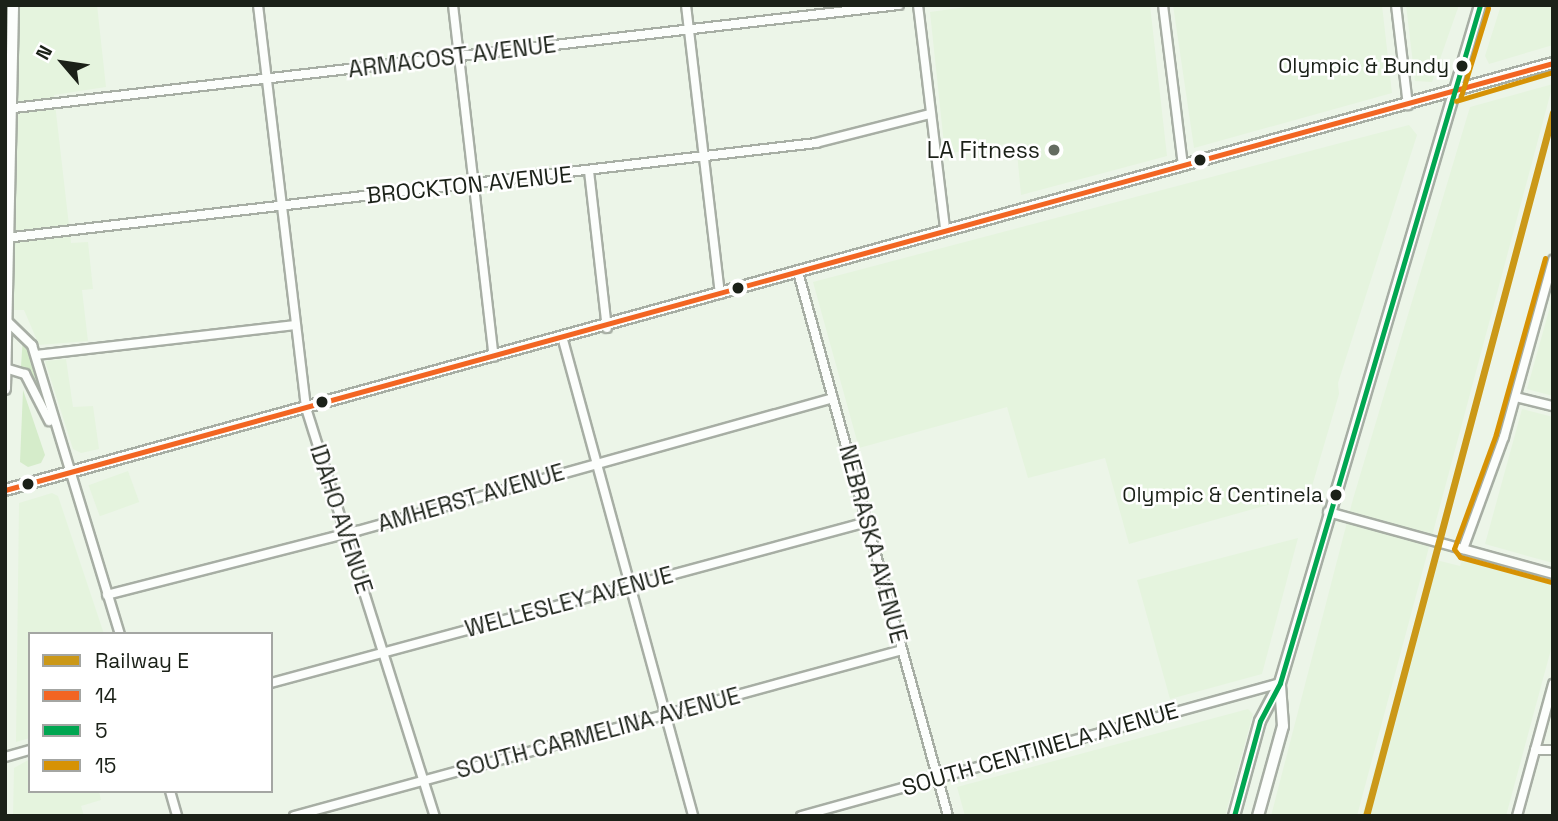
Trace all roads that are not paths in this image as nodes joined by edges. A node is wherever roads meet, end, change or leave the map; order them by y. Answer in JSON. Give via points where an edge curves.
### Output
{"nodes":[{"id":1,"x":13,"y":5,"type":"edge"},
{"id":2,"x":258,"y":5,"type":"edge"},
{"id":3,"x":453,"y":5,"type":"edge"},
{"id":4,"x":686,"y":5,"type":"edge"},
{"id":5,"x":899,"y":5,"type":"edge"},
{"id":6,"x":918,"y":5,"type":"edge"},
{"id":7,"x":1163,"y":5,"type":"edge"},
{"id":8,"x":1395,"y":5,"type":"edge"},
{"id":9,"x":1480,"y":5,"type":"edge"},
{"id":10,"x":689,"y":30,"type":"junction"},
{"id":11,"x":459,"y":56,"type":"junction"},
{"id":12,"x":1553,"y":63,"type":"edge"},
{"id":13,"x":268,"y":80,"type":"junction"},
{"id":14,"x":1453,"y":93,"type":"junction"},
{"id":15,"x":1408,"y":105,"type":"junction"},
{"id":16,"x":8,"y":109,"type":"edge"},
{"id":17,"x":930,"y":114,"type":"junction"},
{"id":18,"x":704,"y":156,"type":"junction"},
{"id":19,"x":1183,"y":166,"type":"junction"},
{"id":20,"x":589,"y":171,"type":"junction"},
{"id":21,"x":474,"y":184,"type":"junction"},
{"id":22,"x":281,"y":206,"type":"junction"},
{"id":23,"x":945,"y":229,"type":"junction"},
{"id":24,"x":7,"y":238,"type":"edge"},
{"id":25,"x":1553,"y":260,"type":"edge"},
{"id":26,"x":798,"y":272,"type":"junction"},
{"id":27,"x":1551,"y":273,"type":"edge"},
{"id":28,"x":720,"y":294,"type":"junction"},
{"id":29,"x":7,"y":321,"type":"edge"},
{"id":30,"x":295,"y":325,"type":"junction"},
{"id":31,"x":607,"y":328,"type":"junction"},
{"id":32,"x":564,"y":340,"type":"junction"},
{"id":33,"x":36,"y":355,"type":"junction"},
{"id":34,"x":495,"y":357,"type":"junction"},
{"id":35,"x":6,"y":368,"type":"edge"},
{"id":36,"x":5,"y":389,"type":"edge"},
{"id":37,"x":1516,"y":397,"type":"junction"},
{"id":38,"x":833,"y":398,"type":"junction"},
{"id":39,"x":1553,"y":406,"type":"edge"},
{"id":40,"x":306,"y":408,"type":"junction"},
{"id":41,"x":57,"y":436,"type":"junction"},
{"id":42,"x":597,"y":461,"type":"junction"},
{"id":43,"x":68,"y":471,"type":"junction"},
{"id":44,"x":5,"y":490,"type":"edge"},
{"id":45,"x":1328,"y":512,"type":"junction"},
{"id":46,"x":867,"y":522,"type":"junction"},
{"id":47,"x":345,"y":532,"type":"junction"},
{"id":48,"x":1463,"y":549,"type":"junction"},
{"id":49,"x":1553,"y":574,"type":"edge"},
{"id":50,"x":629,"y":586,"type":"junction"},
{"id":51,"x":107,"y":595,"type":"junction"},
{"id":52,"x":119,"y":632,"type":"edge"},
{"id":53,"x":902,"y":650,"type":"junction"},
{"id":54,"x":383,"y":652,"type":"junction"},
{"id":55,"x":273,"y":682,"type":"edge"},
{"id":56,"x":1280,"y":683,"type":"junction"},
{"id":57,"x":1553,"y":684,"type":"edge"},
{"id":58,"x":666,"y":715,"type":"junction"},
{"id":59,"x":1535,"y":750,"type":"junction"},
{"id":60,"x":1553,"y":750,"type":"edge"},
{"id":61,"x":28,"y":751,"type":"edge"},
{"id":62,"x":5,"y":757,"type":"edge"},
{"id":63,"x":938,"y":778,"type":"junction"},
{"id":64,"x":423,"y":780,"type":"junction"},
{"id":65,"x":171,"y":793,"type":"edge"},
{"id":66,"x":177,"y":816,"type":"edge"},
{"id":67,"x":294,"y":816,"type":"edge"},
{"id":68,"x":435,"y":816,"type":"edge"},
{"id":69,"x":693,"y":816,"type":"edge"},
{"id":70,"x":801,"y":816,"type":"edge"},
{"id":71,"x":948,"y":816,"type":"edge"},
{"id":72,"x":1234,"y":816,"type":"edge"},
{"id":73,"x":1258,"y":816,"type":"edge"},
{"id":74,"x":1517,"y":816,"type":"edge"}],
"edges":[{"from":1,"to":16,"type":"main road"},
{"from":2,"to":13,"type":"street","name":"IDAHO AVENUE"},
{"from":3,"to":11,"type":"street"},
{"from":4,"to":10,"type":"street"},
{"from":5,"to":10,"type":"street","name":"ARMACOST AVENUE"},
{"from":6,"to":17,"type":"street"},
{"from":7,"to":19,"type":"street"},
{"from":8,"to":15,"type":"street"},
{"from":9,"to":14,"type":"main road"},
{"from":10,"to":11,"type":"street","name":"ARMACOST AVENUE"},
{"from":10,"to":18,"type":"street"},
{"from":11,"to":13,"type":"street","name":"ARMACOST AVENUE"},
{"from":11,"to":21,"type":"street"},
{"from":12,"to":14,"type":"main road"},
{"from":13,"to":16,"type":"street","name":"ARMACOST AVENUE"},
{"from":13,"to":22,"type":"street","name":"IDAHO AVENUE"},
{"from":14,"to":15,"type":"main road"},
{"from":14,"to":45,"type":"main road"},
{"from":15,"to":19,"type":"main road"},
{"from":16,"to":24,"type":"main road"},
{"from":17,"to":18,"type":"street","name":"BROCKTON AVENUE","via":[[816,143]]},
{"from":17,"to":23,"type":"street"},
{"from":18,"to":20,"type":"street","name":"BROCKTON AVENUE"},
{"from":18,"to":28,"type":"street"},
{"from":19,"to":23,"type":"main road"},
{"from":20,"to":21,"type":"street","name":"BROCKTON AVENUE"},
{"from":20,"to":31,"type":"street"},
{"from":21,"to":22,"type":"street","name":"BROCKTON AVENUE"},
{"from":21,"to":34,"type":"street"},
{"from":22,"to":24,"type":"street","name":"BROCKTON AVENUE"},
{"from":22,"to":30,"type":"street","name":"IDAHO AVENUE"},
{"from":23,"to":26,"type":"main road"},
{"from":24,"to":29,"type":"main road"},
{"from":25,"to":27,"type":"street"},
{"from":26,"to":28,"type":"main road"},
{"from":26,"to":38,"type":"street","name":"NEBRASKA AVENUE"},
{"from":27,"to":37,"type":"street"},
{"from":28,"to":31,"type":"main road"},
{"from":29,"to":33,"type":"street","via":[[27,336]]},
{"from":29,"to":35,"type":"main road"},
{"from":30,"to":33,"type":"street"},
{"from":30,"to":40,"type":"street","name":"IDAHO AVENUE"},
{"from":31,"to":32,"type":"main road"},
{"from":32,"to":34,"type":"main road"},
{"from":32,"to":42,"type":"street"},
{"from":33,"to":41,"type":"street"},
{"from":34,"to":40,"type":"main road"},
{"from":35,"to":36,"type":"main road"},
{"from":35,"to":41,"type":"street","via":[[24,374]]},
{"from":37,"to":39,"type":"street"},
{"from":37,"to":48,"type":"street"},
{"from":38,"to":42,"type":"street","name":"AMHERST AVENUE"},
{"from":38,"to":46,"type":"street","name":"NEBRASKA AVENUE"},
{"from":40,"to":43,"type":"main road"},
{"from":40,"to":47,"type":"street","name":"IDAHO AVENUE"},
{"from":41,"to":43,"type":"street"},
{"from":42,"to":47,"type":"street","name":"AMHERST AVENUE"},
{"from":42,"to":50,"type":"street"},
{"from":43,"to":44,"type":"main road"},
{"from":43,"to":51,"type":"street"},
{"from":45,"to":48,"type":"street"},
{"from":45,"to":56,"type":"main road"},
{"from":46,"to":50,"type":"street","name":"WELLESLEY AVENUE"},
{"from":46,"to":53,"type":"street","name":"NEBRASKA AVENUE"},
{"from":47,"to":51,"type":"street","name":"AMHERST AVENUE"},
{"from":47,"to":54,"type":"street","name":"IDAHO AVENUE"},
{"from":48,"to":49,"type":"street"},
{"from":50,"to":54,"type":"street","name":"WELLESLEY AVENUE"},
{"from":50,"to":58,"type":"street"},
{"from":51,"to":52,"type":"street"},
{"from":53,"to":58,"type":"street","name":"SOUTH CARMELINA AVENUE"},
{"from":53,"to":63,"type":"street","name":"NEBRASKA AVENUE"},
{"from":54,"to":55,"type":"street","name":"WELLESLEY AVENUE"},
{"from":54,"to":64,"type":"street","name":"IDAHO AVENUE"},
{"from":56,"to":63,"type":"street","name":"SOUTH CENTINELA AVENUE"},
{"from":56,"to":72,"type":"main road","via":[[1260,721]]},
{"from":56,"to":73,"type":"main road","via":[[1283,726]]},
{"from":57,"to":59,"type":"street"},
{"from":58,"to":64,"type":"street","name":"SOUTH CARMELINA AVENUE"},
{"from":58,"to":69,"type":"street"},
{"from":59,"to":60,"type":"street"},
{"from":59,"to":74,"type":"street"},
{"from":61,"to":62,"type":"street"},
{"from":63,"to":70,"type":"street","name":"SOUTH CENTINELA AVENUE"},
{"from":63,"to":71,"type":"street","name":"NEBRASKA AVENUE"},
{"from":64,"to":67,"type":"street","name":"SOUTH CARMELINA AVENUE"},
{"from":64,"to":68,"type":"street","name":"IDAHO AVENUE"},
{"from":65,"to":66,"type":"street"}]}
